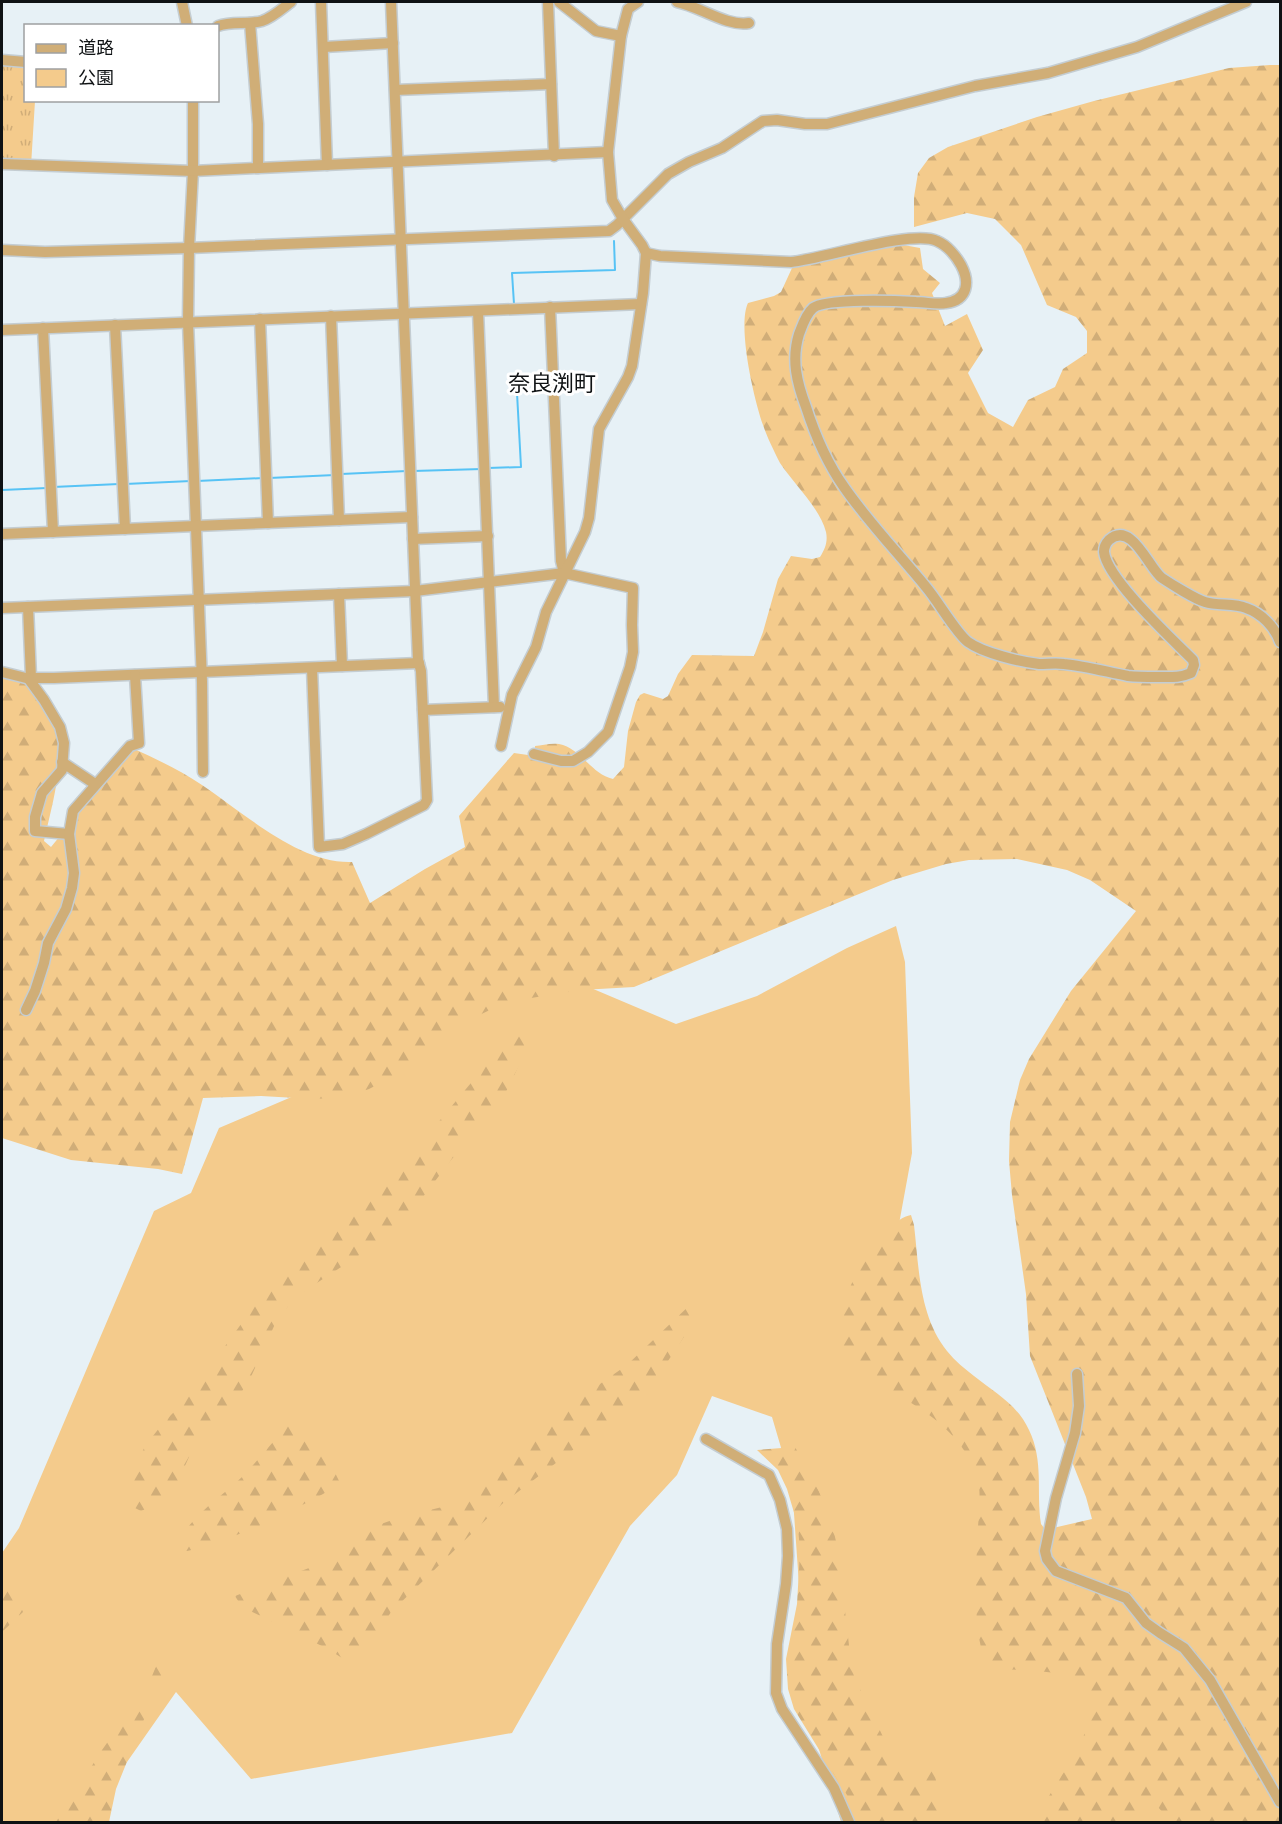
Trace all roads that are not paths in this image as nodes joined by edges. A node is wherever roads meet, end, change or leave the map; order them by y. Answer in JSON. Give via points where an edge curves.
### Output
{"nodes":[{"id":1,"x":182,"y":2,"type":"edge"},
{"id":2,"x":291,"y":2,"type":"edge"},
{"id":3,"x":321,"y":2,"type":"edge"},
{"id":4,"x":391,"y":2,"type":"edge"},
{"id":5,"x":548,"y":2,"type":"edge"},
{"id":6,"x":559,"y":2,"type":"edge"},
{"id":7,"x":638,"y":2,"type":"edge"},
{"id":8,"x":678,"y":2,"type":"edge"},
{"id":9,"x":1246,"y":2,"type":"edge"},
{"id":10,"x":748,"y":22,"type":"dead end"},
{"id":11,"x":250,"y":23,"type":"junction"},
{"id":12,"x":187,"y":24,"type":"edge"},
{"id":13,"x":219,"y":26,"type":"edge"},
{"id":14,"x":621,"y":36,"type":"junction"},
{"id":15,"x":393,"y":43,"type":"junction"},
{"id":16,"x":324,"y":47,"type":"junction"},
{"id":17,"x":2,"y":60,"type":"edge"},
{"id":18,"x":24,"y":62,"type":"edge"},
{"id":19,"x":551,"y":84,"type":"junction"},
{"id":20,"x":395,"y":90,"type":"junction"},
{"id":21,"x":193,"y":102,"type":"edge"},
{"id":22,"x":608,"y":152,"type":"junction"},
{"id":23,"x":554,"y":156,"type":"junction"},
{"id":24,"x":398,"y":162,"type":"junction"},
{"id":25,"x":2,"y":164,"type":"edge"},
{"id":26,"x":327,"y":165,"type":"junction"},
{"id":27,"x":258,"y":168,"type":"junction"},
{"id":28,"x":193,"y":171,"type":"junction"},
{"id":29,"x":623,"y":219,"type":"junction"},
{"id":30,"x":402,"y":238,"type":"junction"},
{"id":31,"x":189,"y":248,"type":"junction"},
{"id":32,"x":2,"y":250,"type":"edge"},
{"id":33,"x":646,"y":253,"type":"junction"},
{"id":34,"x":641,"y":304,"type":"junction"},
{"id":35,"x":550,"y":307,"type":"junction"},
{"id":36,"x":478,"y":310,"type":"junction"},
{"id":37,"x":404,"y":314,"type":"junction"},
{"id":38,"x":330,"y":316,"type":"junction"},
{"id":39,"x":260,"y":319,"type":"junction"},
{"id":40,"x":188,"y":322,"type":"junction"},
{"id":41,"x":116,"y":325,"type":"junction"},
{"id":42,"x":43,"y":328,"type":"junction"},
{"id":43,"x":2,"y":330,"type":"edge"},
{"id":44,"x":412,"y":517,"type":"junction"},
{"id":45,"x":339,"y":520,"type":"junction"},
{"id":46,"x":268,"y":523,"type":"junction"},
{"id":47,"x":196,"y":526,"type":"junction"},
{"id":48,"x":125,"y":529,"type":"junction"},
{"id":49,"x":53,"y":532,"type":"junction"},
{"id":50,"x":2,"y":534,"type":"edge"},
{"id":51,"x":488,"y":536,"type":"junction"},
{"id":52,"x":413,"y":539,"type":"junction"},
{"id":53,"x":564,"y":573,"type":"junction"},
{"id":54,"x":490,"y":582,"type":"junction"},
{"id":55,"x":415,"y":591,"type":"junction"},
{"id":56,"x":339,"y":594,"type":"junction"},
{"id":57,"x":199,"y":600,"type":"junction"},
{"id":58,"x":28,"y":607,"type":"junction"},
{"id":59,"x":2,"y":608,"type":"edge"},
{"id":60,"x":1281,"y":642,"type":"edge"},
{"id":61,"x":418,"y":662,"type":"junction"},
{"id":62,"x":342,"y":666,"type":"junction"},
{"id":63,"x":312,"y":668,"type":"junction"},
{"id":64,"x":2,"y":672,"type":"edge"},
{"id":65,"x":202,"y":672,"type":"junction"},
{"id":66,"x":135,"y":675,"type":"junction"},
{"id":67,"x":30,"y":678,"type":"junction"},
{"id":68,"x":510,"y":706,"type":"junction"},
{"id":69,"x":494,"y":707,"type":"junction"},
{"id":70,"x":423,"y":710,"type":"junction"},
{"id":71,"x":501,"y":746,"type":"dead end"},
{"id":72,"x":534,"y":754,"type":"dead end"},
{"id":73,"x":62,"y":762,"type":"junction"},
{"id":74,"x":204,"y":772,"type":"dead end"},
{"id":75,"x":96,"y":784,"type":"junction"},
{"id":76,"x":69,"y":834,"type":"junction"},
{"id":77,"x":26,"y":1010,"type":"dead end"},
{"id":78,"x":1077,"y":1374,"type":"dead end"},
{"id":79,"x":706,"y":1439,"type":"dead end"},
{"id":80,"x":1281,"y":1802,"type":"edge"},
{"id":81,"x":849,"y":1822,"type":"edge"}],
"edges":[{"from":1,"to":12,"type":"street"},
{"from":2,"to":11,"type":"street","via":[[267,19]]},
{"from":3,"to":16,"type":"street"},
{"from":4,"to":15,"type":"street"},
{"from":5,"to":19,"type":"street"},
{"from":6,"to":14,"type":"street","via":[[597,31]]},
{"from":7,"to":14,"type":"street","via":[[628,9]]},
{"from":8,"to":10,"type":"street","via":[[723,19]]},
{"from":9,"to":29,"type":"street","via":[[1137,47],[1048,73],[975,86],[827,124],[763,121],[722,148],[668,174]]},
{"from":11,"to":13,"type":"street"},
{"from":11,"to":27,"type":"street"},
{"from":14,"to":22,"type":"street"},
{"from":15,"to":16,"type":"street"},
{"from":15,"to":20,"type":"street"},
{"from":16,"to":26,"type":"street"},
{"from":17,"to":18,"type":"street"},
{"from":19,"to":20,"type":"street"},
{"from":19,"to":23,"type":"street"},
{"from":20,"to":24,"type":"street"},
{"from":21,"to":28,"type":"street"},
{"from":22,"to":23,"type":"street"},
{"from":22,"to":29,"type":"street","via":[[612,200]]},
{"from":23,"to":24,"type":"street"},
{"from":24,"to":26,"type":"street"},
{"from":24,"to":30,"type":"street"},
{"from":25,"to":28,"type":"street"},
{"from":26,"to":27,"type":"street"},
{"from":27,"to":28,"type":"street"},
{"from":28,"to":31,"type":"street"},
{"from":29,"to":30,"type":"street","via":[[609,231]]},
{"from":29,"to":33,"type":"street"},
{"from":30,"to":31,"type":"street"},
{"from":30,"to":37,"type":"street"},
{"from":31,"to":32,"type":"street"},
{"from":31,"to":40,"type":"street"},
{"from":33,"to":34,"type":"street"},
{"from":33,"to":60,"type":"street","via":[[791,262],[920,237],[936,240],[953,254],[962,266],[967,284],[955,300],[841,302],[814,307],[806,317],[795,355],[800,391],[811,423],[843,486],[969,643],[1027,663],[1064,664],[1131,676],[1176,678],[1191,672],[1193,660],[1149,617],[1112,572],[1105,545],[1118,536],[1139,546],[1159,576],[1204,602],[1246,608],[1269,623]]},
{"from":34,"to":35,"type":"street"},
{"from":34,"to":53,"type":"street","via":[[628,377],[599,429],[585,532]]},
{"from":35,"to":36,"type":"street"},
{"from":35,"to":53,"type":"street"},
{"from":36,"to":37,"type":"street"},
{"from":36,"to":51,"type":"street"},
{"from":37,"to":38,"type":"street"},
{"from":37,"to":44,"type":"street"},
{"from":38,"to":39,"type":"street"},
{"from":38,"to":45,"type":"street"},
{"from":39,"to":40,"type":"street"},
{"from":39,"to":46,"type":"street"},
{"from":40,"to":41,"type":"street"},
{"from":40,"to":47,"type":"street"},
{"from":41,"to":42,"type":"street"},
{"from":41,"to":48,"type":"street"},
{"from":42,"to":43,"type":"street"},
{"from":42,"to":49,"type":"street"},
{"from":44,"to":45,"type":"street"},
{"from":44,"to":52,"type":"street"},
{"from":45,"to":46,"type":"street"},
{"from":46,"to":47,"type":"street"},
{"from":47,"to":48,"type":"street"},
{"from":47,"to":57,"type":"street"},
{"from":48,"to":49,"type":"street"},
{"from":49,"to":50,"type":"street"},
{"from":51,"to":52,"type":"street"},
{"from":51,"to":54,"type":"street"},
{"from":52,"to":55,"type":"street"},
{"from":53,"to":54,"type":"street"},
{"from":53,"to":68,"type":"street"},
{"from":53,"to":72,"type":"street","via":[[633,588],[633,652],[608,732],[600,742],[573,761]]},
{"from":54,"to":55,"type":"street"},
{"from":54,"to":69,"type":"street"},
{"from":55,"to":56,"type":"street"},
{"from":55,"to":61,"type":"street"},
{"from":56,"to":57,"type":"street"},
{"from":56,"to":62,"type":"street"},
{"from":57,"to":58,"type":"street"},
{"from":57,"to":65,"type":"street"},
{"from":58,"to":59,"type":"street"},
{"from":58,"to":67,"type":"street"},
{"from":61,"to":62,"type":"street"},
{"from":61,"to":70,"type":"street"},
{"from":62,"to":63,"type":"street"},
{"from":63,"to":65,"type":"street"},
{"from":63,"to":70,"type":"street","via":[[319,847],[343,844],[424,805],[427,800]]},
{"from":64,"to":67,"type":"street"},
{"from":65,"to":66,"type":"street"},
{"from":65,"to":74,"type":"street"},
{"from":66,"to":67,"type":"street"},
{"from":66,"to":75,"type":"street","via":[[139,743],[130,746]]},
{"from":67,"to":73,"type":"street","via":[[60,728],[64,743]]},
{"from":68,"to":69,"type":"street"},
{"from":68,"to":71,"type":"street"},
{"from":69,"to":70,"type":"street"},
{"from":73,"to":75,"type":"street"},
{"from":73,"to":76,"type":"street","via":[[62,770],[42,793],[35,831]]},
{"from":75,"to":76,"type":"street","via":[[73,811]]},
{"from":76,"to":77,"type":"street","via":[[72,888],[48,943]]},
{"from":78,"to":80,"type":"street","via":[[1079,1406],[1075,1433],[1056,1498],[1045,1551],[1047,1559],[1056,1571],[1126,1598],[1146,1623],[1184,1648],[1210,1680]]},
{"from":79,"to":81,"type":"street","via":[[769,1475],[780,1500],[788,1529],[788,1556],[777,1644],[776,1694],[834,1788]]}]}
